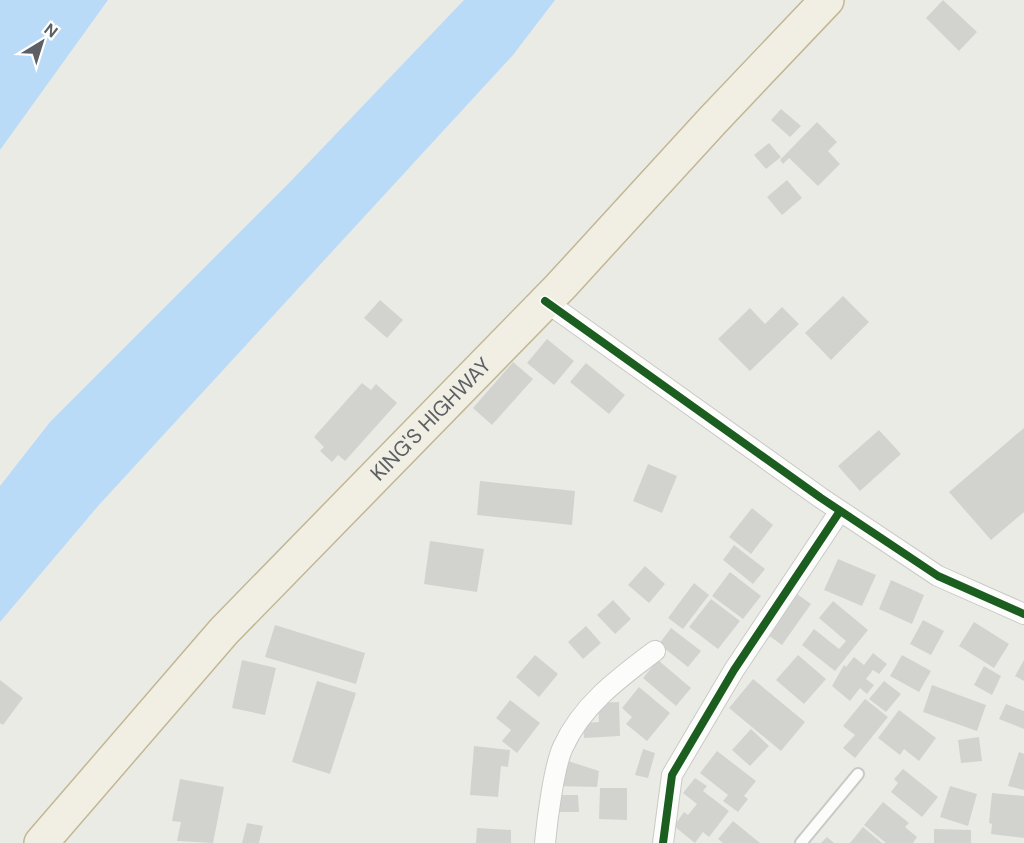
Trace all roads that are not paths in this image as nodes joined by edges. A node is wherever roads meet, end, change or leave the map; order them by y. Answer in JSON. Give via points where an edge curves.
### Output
{"nodes":[{"id":1,"x":827,"y":0,"type":"edge"},
{"id":2,"x":545,"y":301,"type":"junction"},
{"id":3,"x":840,"y":511,"type":"junction"},
{"id":4,"x":1024,"y":614,"type":"edge"},
{"id":5,"x":655,"y":651,"type":"dead end"},
{"id":6,"x":858,"y":774,"type":"dead end"},
{"id":7,"x":41,"y":843,"type":"edge"},
{"id":8,"x":545,"y":843,"type":"edge"},
{"id":9,"x":663,"y":843,"type":"edge"},
{"id":10,"x":801,"y":843,"type":"edge"}],
"edges":[{"from":1,"to":2,"type":"highway","name":"KING'S HIGHWAY"},
{"from":2,"to":3,"type":"street"},
{"from":2,"to":7,"type":"highway","name":"KING'S HIGHWAY","via":[[224,631]]},
{"from":3,"to":4,"type":"street","via":[[938,576]]},
{"from":3,"to":9,"type":"street","via":[[734,670],[672,775]]},
{"from":5,"to":8,"type":"street","via":[[615,680],[593,702],[562,748]]},
{"from":6,"to":10,"type":"lane"}]}
